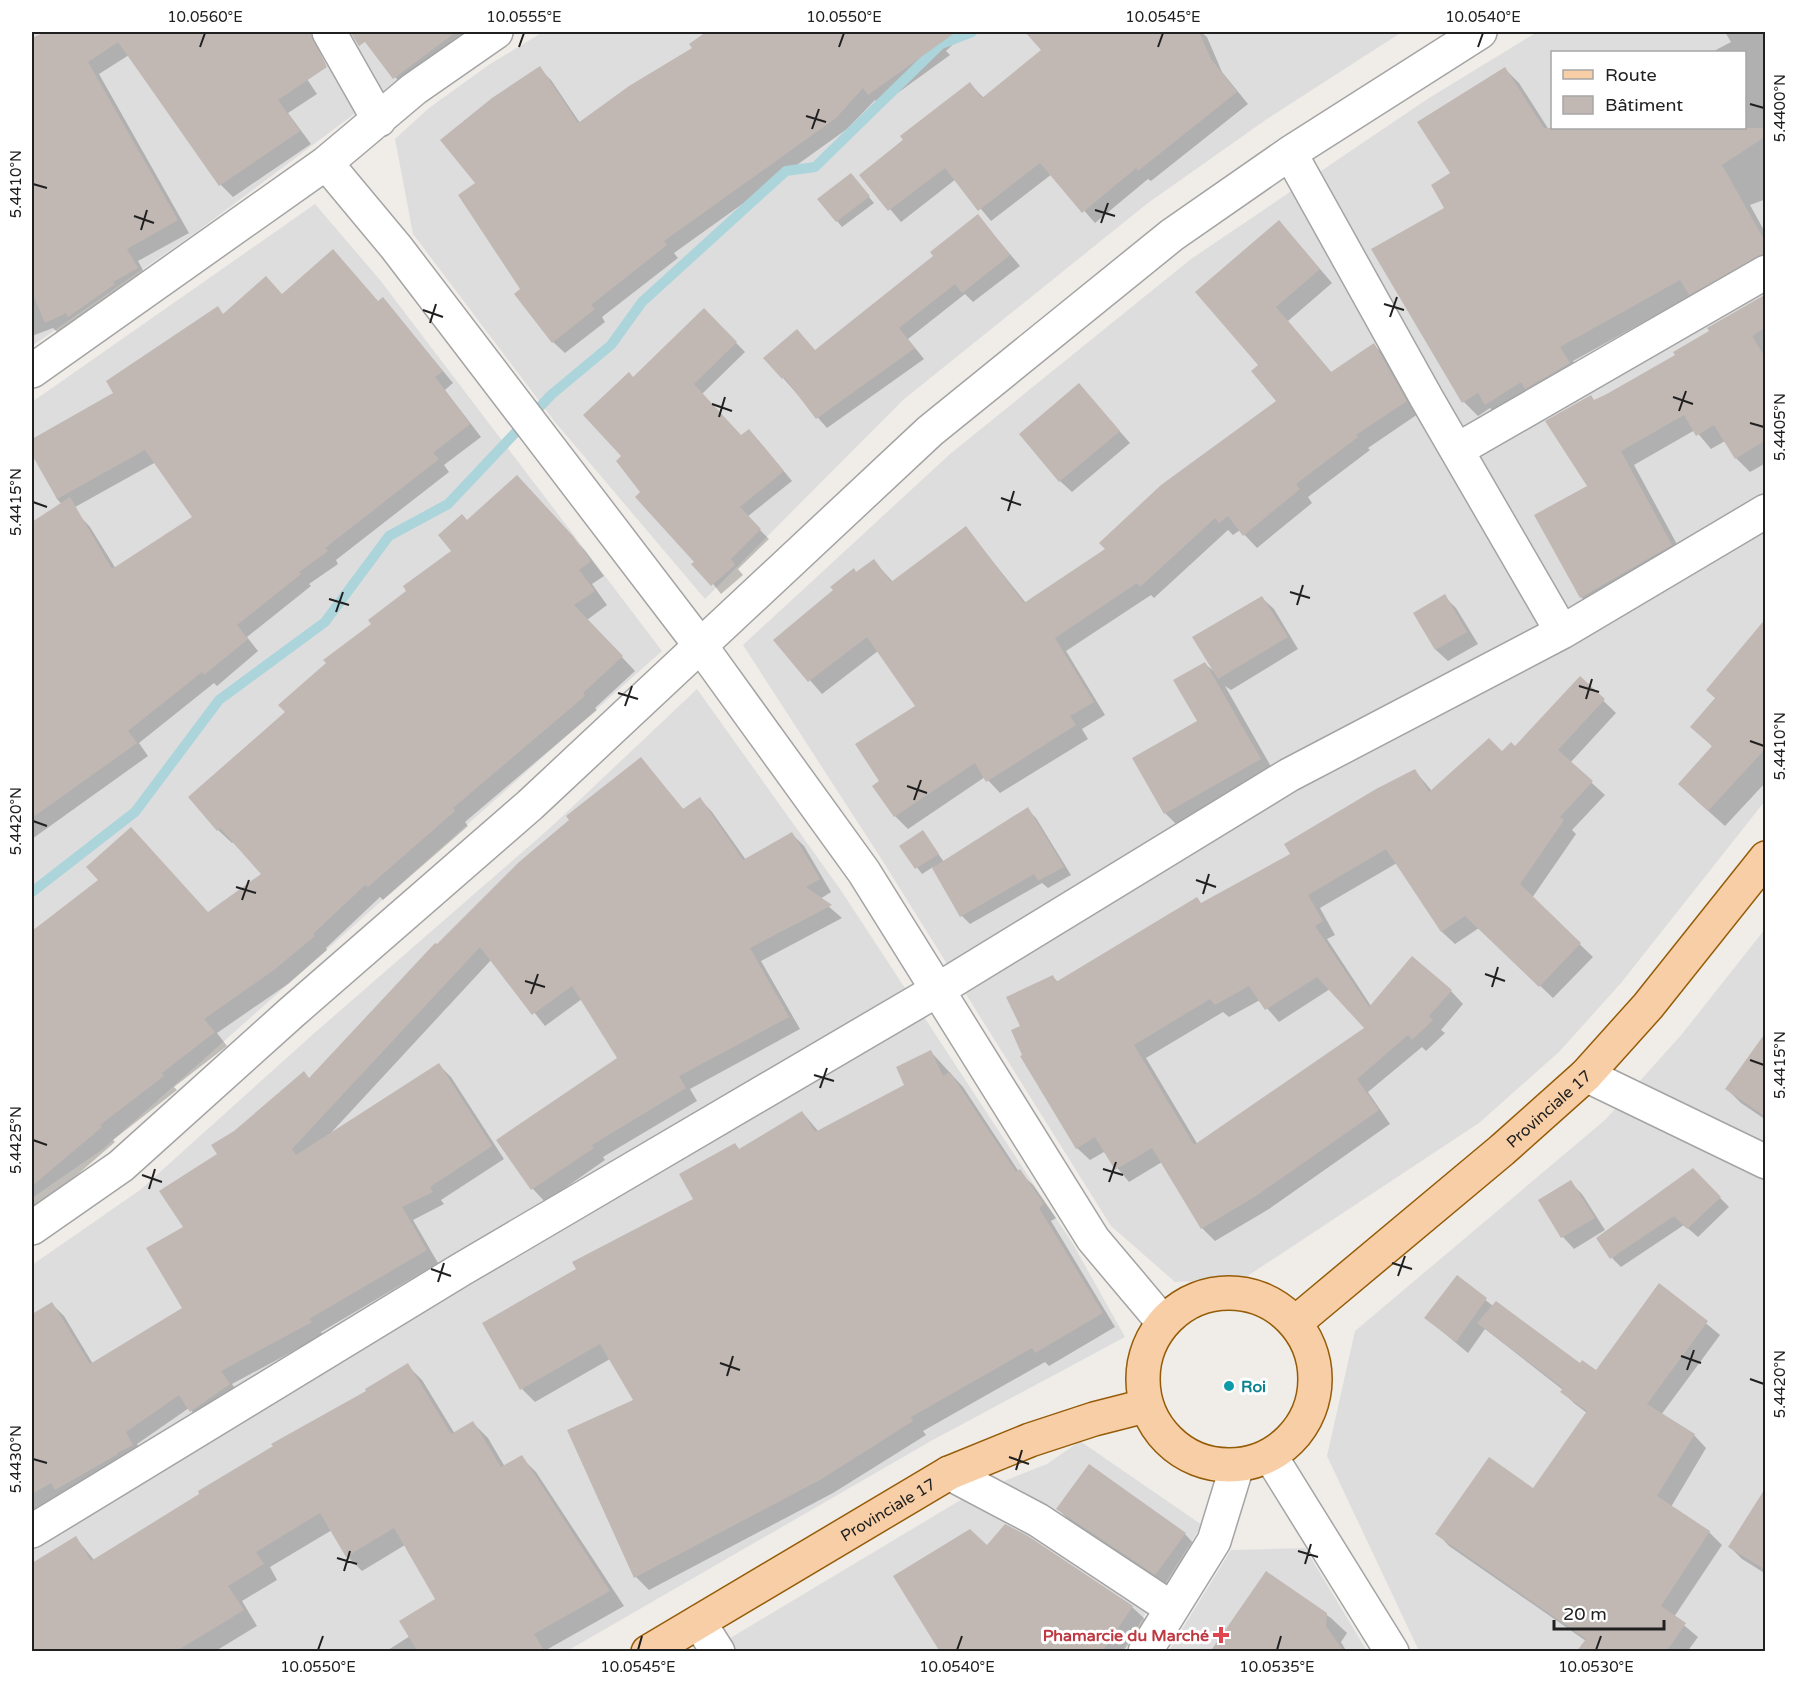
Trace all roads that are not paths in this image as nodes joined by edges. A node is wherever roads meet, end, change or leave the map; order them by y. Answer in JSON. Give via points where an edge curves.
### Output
{"nodes":[{"id":1,"x":329,"y":32,"type":"edge"},
{"id":2,"x":496,"y":32,"type":"edge"},
{"id":3,"x":1480,"y":32,"type":"edge"},
{"id":4,"x":379,"y":120,"type":"junction"},
{"id":5,"x":1290,"y":153,"type":"junction"},
{"id":6,"x":326,"y":164,"type":"junction"},
{"id":7,"x":1766,"y":272,"type":"edge"},
{"id":8,"x":32,"y":371,"type":"edge"},
{"id":9,"x":1456,"y":450,"type":"junction"},
{"id":10,"x":1766,"y":511,"type":"edge"},
{"id":11,"x":1562,"y":633,"type":"junction"},
{"id":12,"x":700,"y":645,"type":"junction"},
{"id":13,"x":1766,"y":858,"type":"edge"},
{"id":14,"x":939,"y":989,"type":"junction"},
{"id":15,"x":1586,"y":1075,"type":"junction"},
{"id":16,"x":1766,"y":1162,"type":"edge"},
{"id":17,"x":32,"y":1228,"type":"edge"},
{"id":18,"x":1162,"y":1321,"type":"junction"},
{"id":19,"x":1295,"y":1323,"type":"junction"},
{"id":20,"x":1145,"y":1406,"type":"junction"},
{"id":21,"x":1270,"y":1457,"type":"junction"},
{"id":22,"x":1237,"y":1466,"type":"junction"},
{"id":23,"x":949,"y":1473,"type":"junction"},
{"id":24,"x":32,"y":1531,"type":"edge"},
{"id":25,"x":1172,"y":1608,"type":"junction"},
{"id":26,"x":699,"y":1622,"type":"junction"},
{"id":27,"x":648,"y":1652,"type":"edge"},
{"id":28,"x":718,"y":1652,"type":"edge"},
{"id":29,"x":1145,"y":1652,"type":"edge"},
{"id":30,"x":1392,"y":1652,"type":"edge"}],
"edges":[{"from":1,"to":4,"type":"street"},
{"from":2,"to":4,"type":"street","via":[[414,89]]},
{"from":3,"to":5,"type":"street"},
{"from":4,"to":6,"type":"street"},
{"from":5,"to":9,"type":"street"},
{"from":5,"to":12,"type":"street","via":[[1172,235],[930,431]]},
{"from":6,"to":8,"type":"street"},
{"from":6,"to":12,"type":"street","via":[[396,247]]},
{"from":7,"to":9,"type":"street"},
{"from":9,"to":11,"type":"street"},
{"from":10,"to":11,"type":"street"},
{"from":11,"to":14,"type":"street","via":[[1289,775]]},
{"from":12,"to":14,"type":"street","via":[[864,872]]},
{"from":12,"to":17,"type":"street","via":[[530,805],[121,1166]]},
{"from":13,"to":15,"type":"main road","name":"Provinciale 17","via":[[1648,1006]]},
{"from":14,"to":18,"type":"street","via":[[1093,1239]]},
{"from":14,"to":24,"type":"street","via":[[452,1275]]},
{"from":15,"to":16,"type":"street"},
{"from":15,"to":19,"type":"main road","name":"Provinciale 17"},
{"from":18,"to":19,"type":"main road","via":[[1193,1299],[1229,1292],[1266,1300]]},
{"from":18,"to":20,"type":"main road","via":[[1142,1361]]},
{"from":19,"to":21,"type":"main road","via":[[1314,1357],[1315,1396],[1300,1431]]},
{"from":20,"to":22,"type":"main road","via":[[1165,1440],[1198,1462]]},
{"from":20,"to":23,"type":"main road","name":"Provinciale 17","via":[[1030,1440]]},
{"from":21,"to":22,"type":"main road"},
{"from":21,"to":30,"type":"street"},
{"from":22,"to":25,"type":"street","via":[[1214,1541]]},
{"from":23,"to":25,"type":"street","via":[[1038,1520]]},
{"from":23,"to":26,"type":"main road","name":"Provinciale 17"},
{"from":25,"to":29,"type":"street"},
{"from":26,"to":27,"type":"main road","name":"Provinciale 17"},
{"from":26,"to":28,"type":"street"}]}
